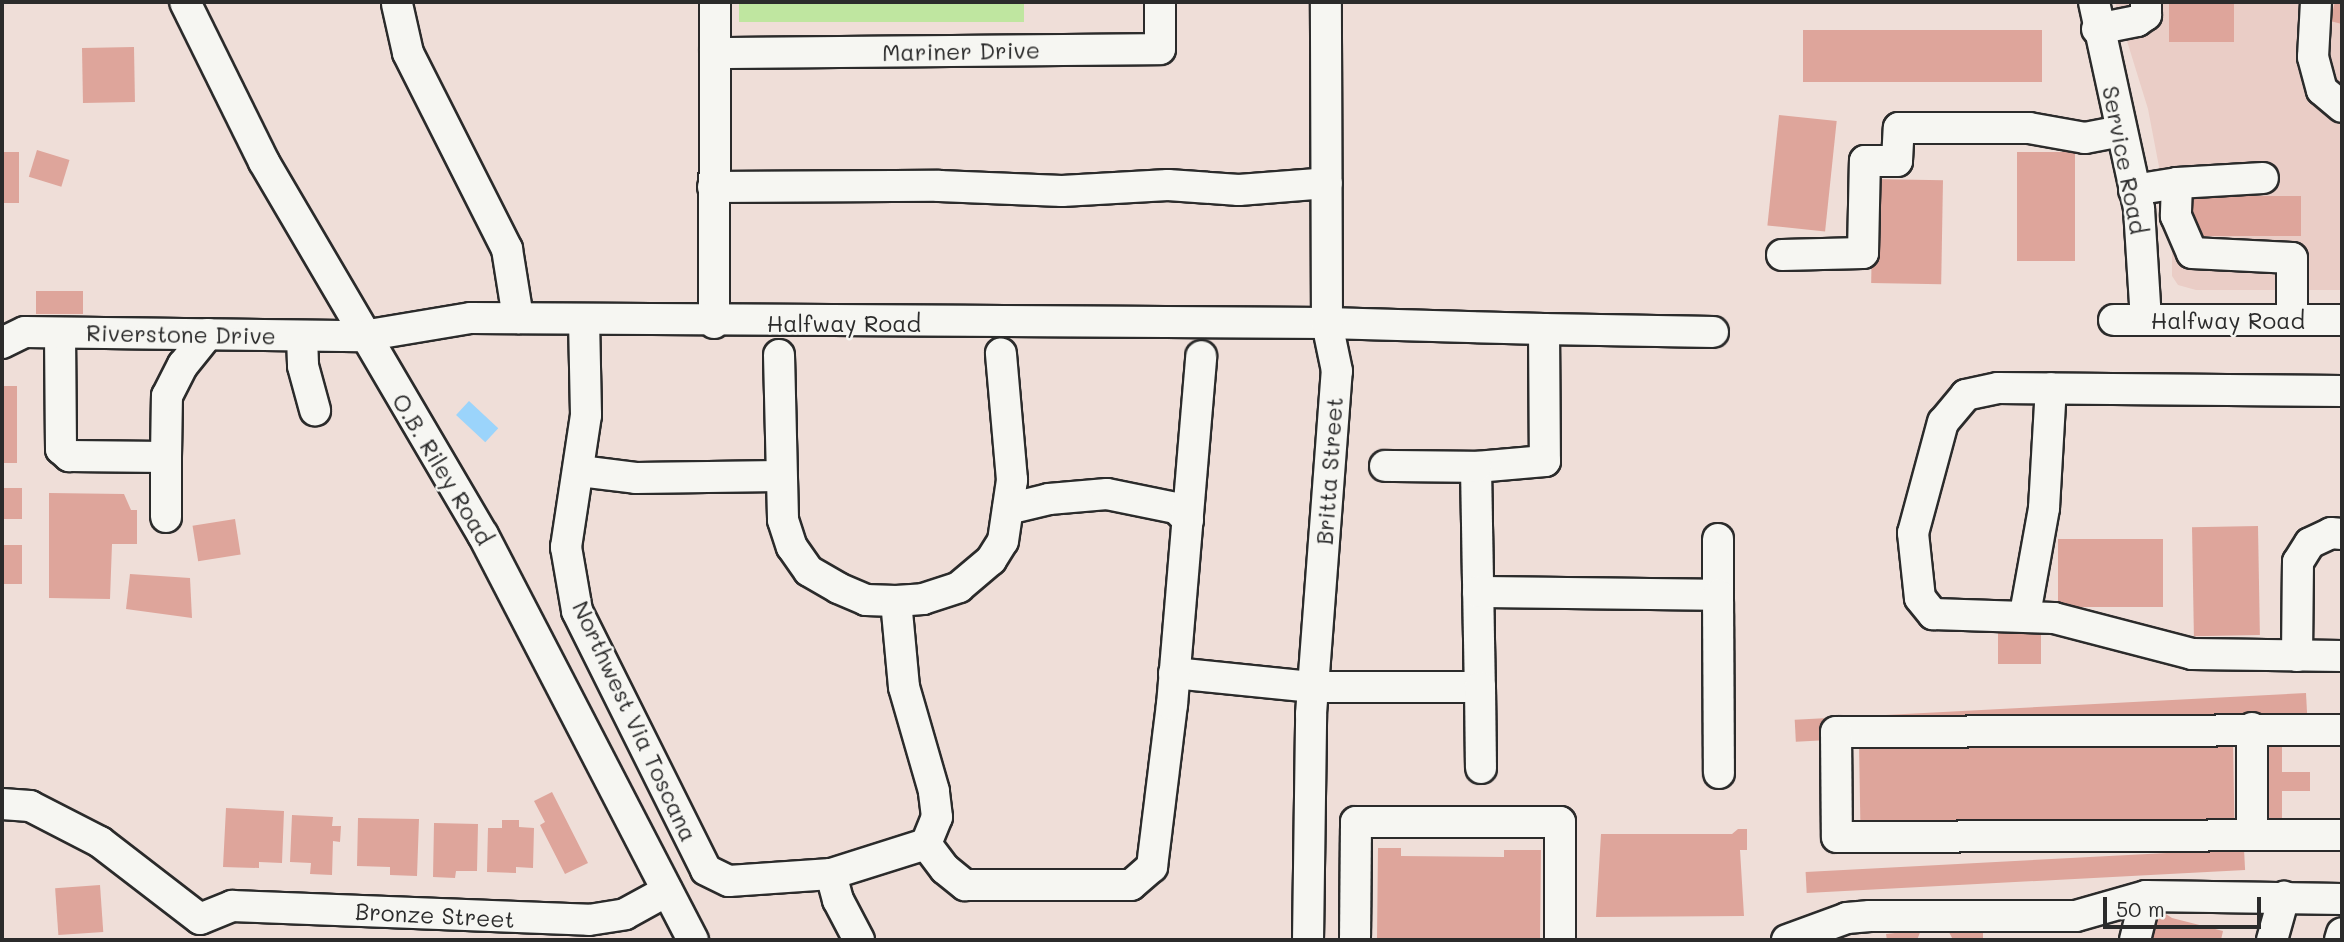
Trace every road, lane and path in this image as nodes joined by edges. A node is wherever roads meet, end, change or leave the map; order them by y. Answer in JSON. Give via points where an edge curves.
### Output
{"nodes":[{"id":1,"x":186,"y":2,"type":"edge"},
{"id":2,"x":715,"y":2,"type":"edge"},
{"id":3,"x":1160,"y":2,"type":"edge"},
{"id":4,"x":1326,"y":2,"type":"edge"},
{"id":5,"x":2146,"y":2,"type":"edge"},
{"id":6,"x":2316,"y":2,"type":"edge"},
{"id":7,"x":397,"y":4,"type":"dead end"},
{"id":8,"x":2095,"y":15,"type":"edge"},
{"id":9,"x":715,"y":53,"type":"junction"},
{"id":10,"x":2342,"y":107,"type":"edge"},
{"id":11,"x":2121,"y":131,"type":"junction"},
{"id":12,"x":2263,"y":178,"type":"dead end"},
{"id":13,"x":1327,"y":183,"type":"junction"},
{"id":14,"x":2177,"y":183,"type":"junction"},
{"id":15,"x":713,"y":187,"type":"junction"},
{"id":16,"x":2134,"y":190,"type":"junction"},
{"id":17,"x":1782,"y":255,"type":"dead end"},
{"id":18,"x":518,"y":318,"type":"junction"},
{"id":19,"x":584,"y":319,"type":"junction"},
{"id":20,"x":2114,"y":320,"type":"dead end"},
{"id":21,"x":2146,"y":320,"type":"junction"},
{"id":22,"x":2292,"y":320,"type":"junction"},
{"id":23,"x":2342,"y":320,"type":"edge"},
{"id":24,"x":714,"y":323,"type":"junction"},
{"id":25,"x":1328,"y":323,"type":"junction"},
{"id":26,"x":1544,"y":329,"type":"junction"},
{"id":27,"x":61,"y":332,"type":"junction"},
{"id":28,"x":1713,"y":332,"type":"dead end"},
{"id":29,"x":208,"y":334,"type":"junction"},
{"id":30,"x":302,"y":336,"type":"junction"},
{"id":31,"x":363,"y":336,"type":"junction"},
{"id":32,"x":2,"y":343,"type":"edge"},
{"id":33,"x":1001,"y":353,"type":"dead end"},
{"id":34,"x":779,"y":355,"type":"dead end"},
{"id":35,"x":1201,"y":356,"type":"dead end"},
{"id":36,"x":2051,"y":388,"type":"junction"},
{"id":37,"x":2342,"y":391,"type":"edge"},
{"id":38,"x":315,"y":410,"type":"dead end"},
{"id":39,"x":166,"y":457,"type":"junction"},
{"id":40,"x":1385,"y":466,"type":"dead end"},
{"id":41,"x":1476,"y":467,"type":"junction"},
{"id":42,"x":580,"y":471,"type":"junction"},
{"id":43,"x":780,"y":476,"type":"junction"},
{"id":44,"x":1007,"y":509,"type":"junction"},
{"id":45,"x":166,"y":517,"type":"dead end"},
{"id":46,"x":1188,"y":520,"type":"junction"},
{"id":47,"x":2342,"y":534,"type":"edge"},
{"id":48,"x":1717,"y":539,"type":"dead end"},
{"id":49,"x":1478,"y":592,"type":"junction"},
{"id":50,"x":1717,"y":595,"type":"junction"},
{"id":51,"x":896,"y":601,"type":"junction"},
{"id":52,"x":2025,"y":614,"type":"junction"},
{"id":53,"x":2297,"y":656,"type":"junction"},
{"id":54,"x":2342,"y":656,"type":"edge"},
{"id":55,"x":1174,"y":673,"type":"junction"},
{"id":56,"x":1313,"y":687,"type":"junction"},
{"id":57,"x":1480,"y":687,"type":"junction"},
{"id":58,"x":2252,"y":728,"type":"junction"},
{"id":59,"x":2342,"y":730,"type":"edge"},
{"id":60,"x":1480,"y":768,"type":"dead end"},
{"id":61,"x":1719,"y":773,"type":"dead end"},
{"id":62,"x":2,"y":804,"type":"edge"},
{"id":63,"x":2252,"y":835,"type":"junction"},
{"id":64,"x":2342,"y":835,"type":"edge"},
{"id":65,"x":926,"y":844,"type":"junction"},
{"id":66,"x":831,"y":874,"type":"junction"},
{"id":67,"x":667,"y":891,"type":"junction"},
{"id":68,"x":2146,"y":895,"type":"junction"},
{"id":69,"x":2284,"y":897,"type":"junction"},
{"id":70,"x":2342,"y":899,"type":"edge"},
{"id":71,"x":195,"y":930,"type":"edge"},
{"id":72,"x":511,"y":930,"type":"edge"},
{"id":73,"x":2342,"y":933,"type":"edge"},
{"id":74,"x":693,"y":940,"type":"edge"},
{"id":75,"x":859,"y":940,"type":"edge"},
{"id":76,"x":1308,"y":940,"type":"edge"},
{"id":77,"x":1355,"y":940,"type":"edge"},
{"id":78,"x":1560,"y":940,"type":"edge"},
{"id":79,"x":1787,"y":940,"type":"edge"},
{"id":80,"x":2135,"y":940,"type":"edge"},
{"id":81,"x":2272,"y":940,"type":"edge"},
{"id":82,"x":2340,"y":940,"type":"edge"}],
"edges":[{"from":1,"to":31,"type":"street","name":"O.B. Riley Road","via":[[264,162]]},
{"from":2,"to":9,"type":"street"},
{"from":3,"to":9,"type":"street","name":"Mariner Drive","via":[[1160,49]]},
{"from":4,"to":13,"type":"street","name":"Britta Street"},
{"from":5,"to":8,"type":"street","via":[[2146,15],[2137,20]]},
{"from":6,"to":10,"type":"street","via":[[2313,57],[2322,90]]},
{"from":7,"to":18,"type":"street","via":[[408,53],[508,249]]},
{"from":8,"to":11,"type":"street","name":"Service Road"},
{"from":9,"to":15,"type":"street"},
{"from":11,"to":16,"type":"street","name":"Service Road"},
{"from":11,"to":17,"type":"street","via":[[2085,138],[2029,128],[1899,128],[1897,161],[1866,161],[1863,253]]},
{"from":12,"to":14,"type":"street"},
{"from":13,"to":15,"type":"street","via":[[1240,190],[1168,185],[1062,191],[939,186]]},
{"from":13,"to":25,"type":"street","name":"Britta Street"},
{"from":14,"to":16,"type":"street"},
{"from":14,"to":22,"type":"street","via":[[2176,216],[2192,253],[2292,258]]},
{"from":15,"to":24,"type":"street"},
{"from":16,"to":21,"type":"street","name":"Service Road"},
{"from":18,"to":19,"type":"street","name":"Halfway Road"},
{"from":18,"to":31,"type":"street","name":"Halfway Road","via":[[429,322]]},
{"from":19,"to":24,"type":"street","name":"Halfway Road"},
{"from":19,"to":42,"type":"street","name":"Northwest Via Toscana","via":[[586,415]]},
{"from":20,"to":21,"type":"street","name":"Halfway Road"},
{"from":21,"to":22,"type":"street","name":"Halfway Road"},
{"from":22,"to":23,"type":"street","name":"Halfway Road"},
{"from":24,"to":25,"type":"street","name":"Halfway Road"},
{"from":25,"to":26,"type":"street","name":"Halfway Road"},
{"from":25,"to":56,"type":"street","name":"Britta Street","via":[[1337,372]]},
{"from":26,"to":28,"type":"street","name":"Halfway Road"},
{"from":26,"to":41,"type":"street","via":[[1545,461]]},
{"from":27,"to":29,"type":"street","name":"Riverstone Drive"},
{"from":27,"to":32,"type":"street","name":"Riverstone Drive","via":[[25,332]]},
{"from":27,"to":39,"type":"street","via":[[61,449],[69,456]]},
{"from":29,"to":30,"type":"street","name":"Riverstone Drive"},
{"from":29,"to":39,"type":"street","via":[[183,365],[167,396]]},
{"from":30,"to":31,"type":"street","name":"Riverstone Drive"},
{"from":30,"to":38,"type":"street","via":[[303,366]]},
{"from":31,"to":67,"type":"street","name":"O.B. Riley Road","via":[[483,535]]},
{"from":33,"to":44,"type":"street","via":[[1012,480]]},
{"from":34,"to":43,"type":"street"},
{"from":35,"to":46,"type":"street"},
{"from":36,"to":37,"type":"street"},
{"from":36,"to":52,"type":"street","via":[[2044,508]]},
{"from":36,"to":52,"type":"street","via":[[1997,388],[1966,395],[1943,422],[1913,533],[1920,598],[1933,614]]},
{"from":39,"to":45,"type":"street"},
{"from":40,"to":41,"type":"street"},
{"from":41,"to":49,"type":"street"},
{"from":42,"to":43,"type":"street","via":[[636,478]]},
{"from":42,"to":66,"type":"street","name":"Northwest Via Toscana","via":[[566,547],[577,611],[706,870],[729,881]]},
{"from":43,"to":51,"type":"street","via":[[783,520],[792,547],[809,571],[866,600]]},
{"from":44,"to":46,"type":"street","via":[[1049,499],[1107,494],[1177,508]]},
{"from":44,"to":51,"type":"street","via":[[1003,541],[976,575],[942,593]]},
{"from":46,"to":55,"type":"street"},
{"from":47,"to":53,"type":"street","via":[[2331,533],[2310,544],[2298,562]]},
{"from":48,"to":50,"type":"street"},
{"from":49,"to":50,"type":"street"},
{"from":49,"to":57,"type":"street"},
{"from":50,"to":61,"type":"street"},
{"from":51,"to":65,"type":"street","via":[[904,687],[934,791],[937,817]]},
{"from":52,"to":53,"type":"street","via":[[2192,654]]},
{"from":53,"to":54,"type":"street"},
{"from":55,"to":56,"type":"street"},
{"from":55,"to":65,"type":"street","via":[[1157,853],[1143,879],[1131,885],[965,885],[944,869]]},
{"from":56,"to":57,"type":"street"},
{"from":56,"to":76,"type":"street","name":"Britta Street"},
{"from":57,"to":60,"type":"street"},
{"from":58,"to":59,"type":"street"},
{"from":58,"to":63,"type":"street"},
{"from":58,"to":63,"type":"street","via":[[1836,732],[1836,745],[1837,837]]},
{"from":62,"to":71,"type":"street","via":[[30,806],[100,842]]},
{"from":63,"to":64,"type":"street"},
{"from":65,"to":66,"type":"street","name":"Northwest Via Toscana"},
{"from":66,"to":75,"type":"street","via":[[838,900]]},
{"from":67,"to":72,"type":"street","name":"Bronze Street","via":[[625,914]]},
{"from":67,"to":74,"type":"street","name":"O.B. Riley Road"},
{"from":68,"to":69,"type":"street"},
{"from":68,"to":79,"type":"street","via":[[2076,916],[1847,918]]},
{"from":68,"to":80,"type":"street"},
{"from":69,"to":70,"type":"street"},
{"from":69,"to":81,"type":"street"},
{"from":71,"to":72,"type":"street","name":"Bronze Street","via":[[232,906]]},
{"from":73,"to":82,"type":"street"},
{"from":77,"to":78,"type":"street","via":[[1356,822],[1560,822]]}]}
